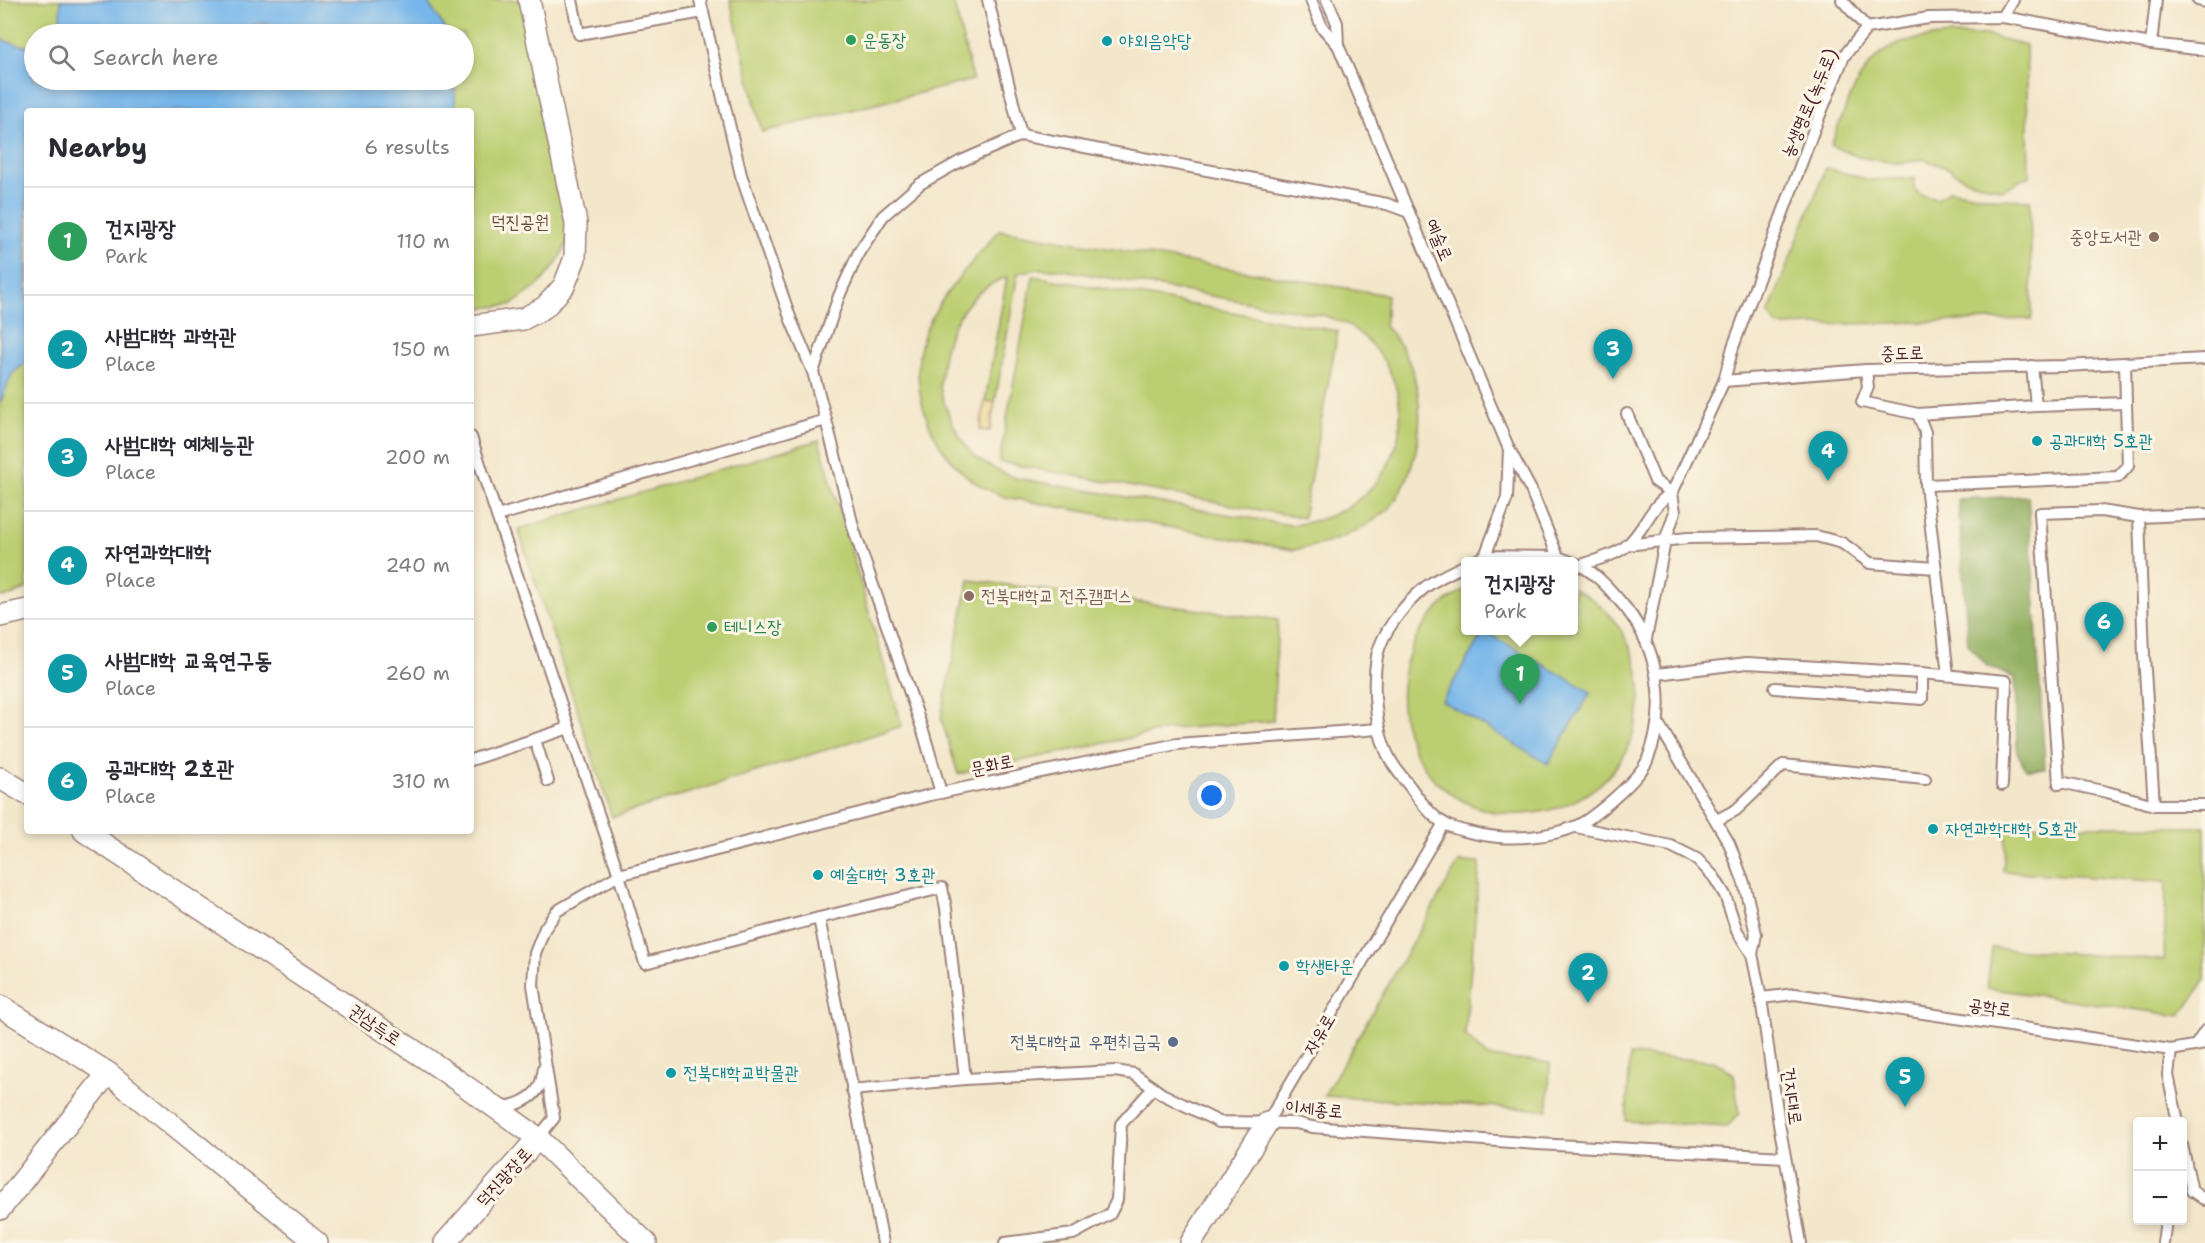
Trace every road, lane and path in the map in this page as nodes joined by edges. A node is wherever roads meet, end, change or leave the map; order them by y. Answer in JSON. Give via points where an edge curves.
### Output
{"nodes":[{"id":1,"x":529,"y":0,"type":"edge"},
{"id":2,"x":572,"y":0,"type":"edge"},
{"id":3,"x":700,"y":0,"type":"edge"},
{"id":4,"x":988,"y":0,"type":"edge"},
{"id":5,"x":1311,"y":0,"type":"edge"},
{"id":6,"x":1327,"y":0,"type":"edge"},
{"id":7,"x":1842,"y":0,"type":"edge"},
{"id":8,"x":2013,"y":0,"type":"edge"},
{"id":9,"x":2156,"y":0,"type":"edge"},
{"id":10,"x":2198,"y":0,"type":"edge"},
{"id":11,"x":2205,"y":2,"type":"edge"},
{"id":12,"x":703,"y":12,"type":"junction"},
{"id":13,"x":2002,"y":17,"type":"junction"},
{"id":14,"x":1867,"y":28,"type":"junction"},
{"id":15,"x":1338,"y":45,"type":"junction"},
{"id":16,"x":2151,"y":45,"type":"junction"},
{"id":17,"x":2205,"y":50,"type":"edge"},
{"id":18,"x":1021,"y":135,"type":"junction"},
{"id":19,"x":1409,"y":212,"type":"junction"},
{"id":20,"x":474,"y":326,"type":"edge"},
{"id":21,"x":2205,"y":359,"type":"edge"},
{"id":22,"x":2124,"y":363,"type":"junction"},
{"id":23,"x":2032,"y":366,"type":"junction"},
{"id":24,"x":1866,"y":370,"type":"junction"},
{"id":25,"x":813,"y":372,"type":"junction"},
{"id":26,"x":1724,"y":381,"type":"junction"},
{"id":27,"x":2126,"y":403,"type":"junction"},
{"id":28,"x":2036,"y":406,"type":"junction"},
{"id":29,"x":1627,"y":414,"type":"dead end"},
{"id":30,"x":1918,"y":414,"type":"junction"},
{"id":31,"x":826,"y":420,"type":"junction"},
{"id":32,"x":474,"y":446,"type":"edge"},
{"id":33,"x":1509,"y":449,"type":"junction"},
{"id":34,"x":1926,"y":485,"type":"junction"},
{"id":35,"x":1672,"y":493,"type":"junction"},
{"id":36,"x":2205,"y":514,"type":"edge"},
{"id":37,"x":497,"y":516,"type":"junction"},
{"id":38,"x":2139,"y":517,"type":"junction"},
{"id":39,"x":1665,"y":542,"type":"junction"},
{"id":40,"x":1627,"y":545,"type":"junction"},
{"id":41,"x":1485,"y":556,"type":"joint"},
{"id":42,"x":1558,"y":557,"type":"joint"},
{"id":43,"x":1578,"y":562,"type":"edge"},
{"id":44,"x":1578,"y":565,"type":"edge"},
{"id":45,"x":1461,"y":568,"type":"edge"},
{"id":46,"x":1935,"y":568,"type":"junction"},
{"id":47,"x":24,"y":611,"type":"edge"},
{"id":48,"x":0,"y":616,"type":"edge"},
{"id":49,"x":1646,"y":639,"type":"junction"},
{"id":50,"x":1922,"y":673,"type":"junction"},
{"id":51,"x":1657,"y":674,"type":"junction"},
{"id":52,"x":1948,"y":675,"type":"junction"},
{"id":53,"x":1775,"y":688,"type":"dead end"},
{"id":54,"x":1658,"y":723,"type":"junction"},
{"id":55,"x":568,"y":728,"type":"junction"},
{"id":56,"x":1379,"y":729,"type":"junction"},
{"id":57,"x":536,"y":740,"type":"junction"},
{"id":58,"x":474,"y":759,"type":"edge"},
{"id":59,"x":0,"y":778,"type":"edge"},
{"id":60,"x":1925,"y":779,"type":"dead end"},
{"id":61,"x":548,"y":781,"type":"dead end"},
{"id":62,"x":2002,"y":785,"type":"dead end"},
{"id":63,"x":24,"y":792,"type":"edge"},
{"id":64,"x":941,"y":792,"type":"junction"},
{"id":65,"x":2154,"y":805,"type":"junction"},
{"id":66,"x":2205,"y":805,"type":"edge"},
{"id":67,"x":1717,"y":820,"type":"junction"},
{"id":68,"x":1444,"y":824,"type":"junction"},
{"id":69,"x":1576,"y":827,"type":"junction"},
{"id":70,"x":89,"y":834,"type":"edge"},
{"id":71,"x":619,"y":875,"type":"junction"},
{"id":72,"x":819,"y":918,"type":"junction"},
{"id":73,"x":1752,"y":954,"type":"junction"},
{"id":74,"x":1761,"y":998,"type":"junction"},
{"id":75,"x":0,"y":1006,"type":"edge"},
{"id":76,"x":2205,"y":1031,"type":"edge"},
{"id":77,"x":2200,"y":1045,"type":"edge"},
{"id":78,"x":2171,"y":1050,"type":"junction"},
{"id":79,"x":545,"y":1065,"type":"junction"},
{"id":80,"x":108,"y":1072,"type":"junction"},
{"id":81,"x":965,"y":1079,"type":"junction"},
{"id":82,"x":1153,"y":1088,"type":"junction"},
{"id":83,"x":852,"y":1090,"type":"junction"},
{"id":84,"x":484,"y":1101,"type":"junction"},
{"id":85,"x":2177,"y":1117,"type":"edge"},
{"id":86,"x":1267,"y":1122,"type":"junction"},
{"id":87,"x":538,"y":1138,"type":"junction"},
{"id":88,"x":1785,"y":1157,"type":"junction"},
{"id":89,"x":2187,"y":1193,"type":"edge"},
{"id":90,"x":2205,"y":1200,"type":"edge"},
{"id":91,"x":0,"y":1209,"type":"edge"},
{"id":92,"x":2165,"y":1225,"type":"edge"},
{"id":93,"x":1036,"y":1242,"type":"edge"},
{"id":94,"x":317,"y":1243,"type":"edge"},
{"id":95,"x":445,"y":1243,"type":"edge"},
{"id":96,"x":646,"y":1243,"type":"edge"},
{"id":97,"x":883,"y":1243,"type":"edge"},
{"id":98,"x":1005,"y":1243,"type":"edge"},
{"id":99,"x":1191,"y":1243,"type":"edge"},
{"id":100,"x":1801,"y":1243,"type":"edge"},
{"id":101,"x":2163,"y":1243,"type":"edge"}],
"edges":[{"from":1,"to":20,"type":"street","via":[[576,223],[575,258],[564,286],[545,306],[523,319]]},
{"from":2,"to":12,"type":"lane","via":[[579,34]]},
{"from":3,"to":12,"type":"lane"},
{"from":4,"to":18,"type":"lane"},
{"from":5,"to":15,"type":"lane","name":"예술로","via":[[1322,27]]},
{"from":6,"to":15,"type":"lane","name":"예술로","via":[[1337,23]]},
{"from":7,"to":14,"type":"lane"},
{"from":8,"to":13,"type":"lane"},
{"from":9,"to":16,"type":"lane"},
{"from":10,"to":11,"type":"lane"},
{"from":12,"to":25,"type":"lane","via":[[741,175],[790,320]]},
{"from":13,"to":14,"type":"lane","via":[[1929,18]]},
{"from":13,"to":16,"type":"lane"},
{"from":14,"to":26,"type":"lane","name":"농생명로(녹두로)","via":[[1844,56],[1814,129],[1732,347]]},
{"from":15,"to":19,"type":"lane","name":"예술로"},
{"from":16,"to":17,"type":"lane"},
{"from":18,"to":19,"type":"lane","via":[[1387,204]]},
{"from":18,"to":25,"type":"lane","via":[[920,184],[883,216],[859,252],[839,296]]},
{"from":19,"to":33,"type":"lane","name":"예술로"},
{"from":21,"to":22,"type":"lane","name":"중도로"},
{"from":22,"to":23,"type":"lane","name":"중도로"},
{"from":22,"to":27,"type":"lane"},
{"from":23,"to":24,"type":"lane","name":"중도로"},
{"from":23,"to":28,"type":"lane"},
{"from":24,"to":26,"type":"lane","name":"중도로"},
{"from":24,"to":30,"type":"lane","via":[[1868,387],[1862,402]]},
{"from":25,"to":31,"type":"lane"},
{"from":26,"to":35,"type":"lane"},
{"from":27,"to":28,"type":"lane"},
{"from":27,"to":34,"type":"lane","via":[[2128,466],[2118,477]]},
{"from":28,"to":30,"type":"lane"},
{"from":29,"to":35,"type":"lane","via":[[1655,481]]},
{"from":30,"to":34,"type":"lane","via":[[1925,432]]},
{"from":31,"to":37,"type":"lane"},
{"from":31,"to":64,"type":"lane","via":[[854,530]]},
{"from":32,"to":37,"type":"lane"},
{"from":33,"to":41,"type":"lane","via":[[1507,498]]},
{"from":33,"to":42,"type":"lane","name":"예술로","via":[[1531,490]]},
{"from":34,"to":46,"type":"lane"},
{"from":35,"to":39,"type":"lane","via":[[1674,512]]},
{"from":35,"to":40,"type":"lane","via":[[1662,499]]},
{"from":36,"to":38,"type":"lane"},
{"from":37,"to":55,"type":"lane"},
{"from":38,"to":65,"type":"lane"},
{"from":38,"to":65,"type":"lane","via":[[2101,510],[2040,513],[2062,784]]},
{"from":39,"to":40,"type":"lane"},
{"from":39,"to":46,"type":"lane","via":[[1688,538],[1816,536],[1842,543],[1870,563]]},
{"from":39,"to":49,"type":"lane"},
{"from":40,"to":43,"type":"lane","via":[[1615,553]]},
{"from":41,"to":42,"type":"lane"},
{"from":44,"to":49,"type":"lane","via":[[1611,591]]},
{"from":45,"to":56,"type":"lane","via":[[1423,589],[1387,633],[1377,656],[1375,696]]},
{"from":46,"to":52,"type":"lane"},
{"from":47,"to":48,"type":"street"},
{"from":49,"to":51,"type":"lane"},
{"from":50,"to":51,"type":"lane","via":[[1747,663]]},
{"from":50,"to":52,"type":"lane"},
{"from":50,"to":53,"type":"lane","via":[[1923,699]]},
{"from":51,"to":54,"type":"lane"},
{"from":52,"to":62,"type":"lane","via":[[2006,681]]},
{"from":54,"to":67,"type":"lane","name":"건지대로"},
{"from":54,"to":69,"type":"lane","via":[[1646,762],[1638,774],[1621,794]]},
{"from":55,"to":57,"type":"lane"},
{"from":55,"to":71,"type":"lane"},
{"from":56,"to":64,"type":"lane","name":"문화로","via":[[1177,744]]},
{"from":56,"to":68,"type":"lane","via":[[1390,758],[1414,793]]},
{"from":57,"to":58,"type":"lane"},
{"from":57,"to":61,"type":"lane"},
{"from":59,"to":63,"type":"street"},
{"from":60,"to":67,"type":"lane","via":[[1783,765],[1736,810]]},
{"from":64,"to":71,"type":"lane","name":"문화로"},
{"from":65,"to":66,"type":"lane"},
{"from":67,"to":73,"type":"lane","name":"건지대로","via":[[1744,883],[1756,934]]},
{"from":68,"to":69,"type":"lane","via":[[1497,837],[1542,836]]},
{"from":68,"to":86,"type":"lane","name":"자유로"},
{"from":69,"to":73,"type":"lane","name":"건지대로","via":[[1671,846],[1697,859],[1725,895],[1737,931]]},
{"from":70,"to":84,"type":"street","name":"권삼득로"},
{"from":71,"to":72,"type":"lane","via":[[645,963]]},
{"from":71,"to":79,"type":"lane","name":"문화로","via":[[557,911],[535,953],[533,985]]},
{"from":72,"to":81,"type":"lane","via":[[942,888]]},
{"from":72,"to":83,"type":"lane"},
{"from":73,"to":74,"type":"lane","name":"건지대로"},
{"from":74,"to":78,"type":"lane","name":"공학로","via":[[1796,994]]},
{"from":74,"to":88,"type":"lane","name":"건지대로"},
{"from":75,"to":80,"type":"street"},
{"from":76,"to":77,"type":"lane","name":"공학로"},
{"from":77,"to":78,"type":"lane","name":"공학로"},
{"from":78,"to":85,"type":"lane","via":[[2168,1075]]},
{"from":79,"to":84,"type":"lane","via":[[538,1089],[526,1100],[503,1107]]},
{"from":79,"to":87,"type":"lane","name":"문화로","via":[[554,1118]]},
{"from":80,"to":91,"type":"street"},
{"from":80,"to":94,"type":"street"},
{"from":81,"to":82,"type":"lane","name":"이세종로","via":[[1115,1071],[1134,1074]]},
{"from":81,"to":83,"type":"lane","name":"이세종로"},
{"from":82,"to":86,"type":"lane","name":"이세종로","via":[[1219,1122]]},
{"from":82,"to":93,"type":"lane","via":[[1121,1124],[1117,1200],[1110,1214],[1073,1234]]},
{"from":83,"to":97,"type":"lane"},
{"from":84,"to":87,"type":"street","name":"권삼득로"},
{"from":86,"to":88,"type":"lane","name":"이세종로","via":[[1537,1144]]},
{"from":86,"to":99,"type":"street","name":"자유로"},
{"from":87,"to":95,"type":"street","name":"덕진광장로"},
{"from":87,"to":96,"type":"street","name":"권삼득로"},
{"from":88,"to":100,"type":"lane","name":"건지대로"},
{"from":89,"to":90,"type":"lane"},
{"from":92,"to":101,"type":"lane"},
{"from":93,"to":98,"type":"lane"}]}
